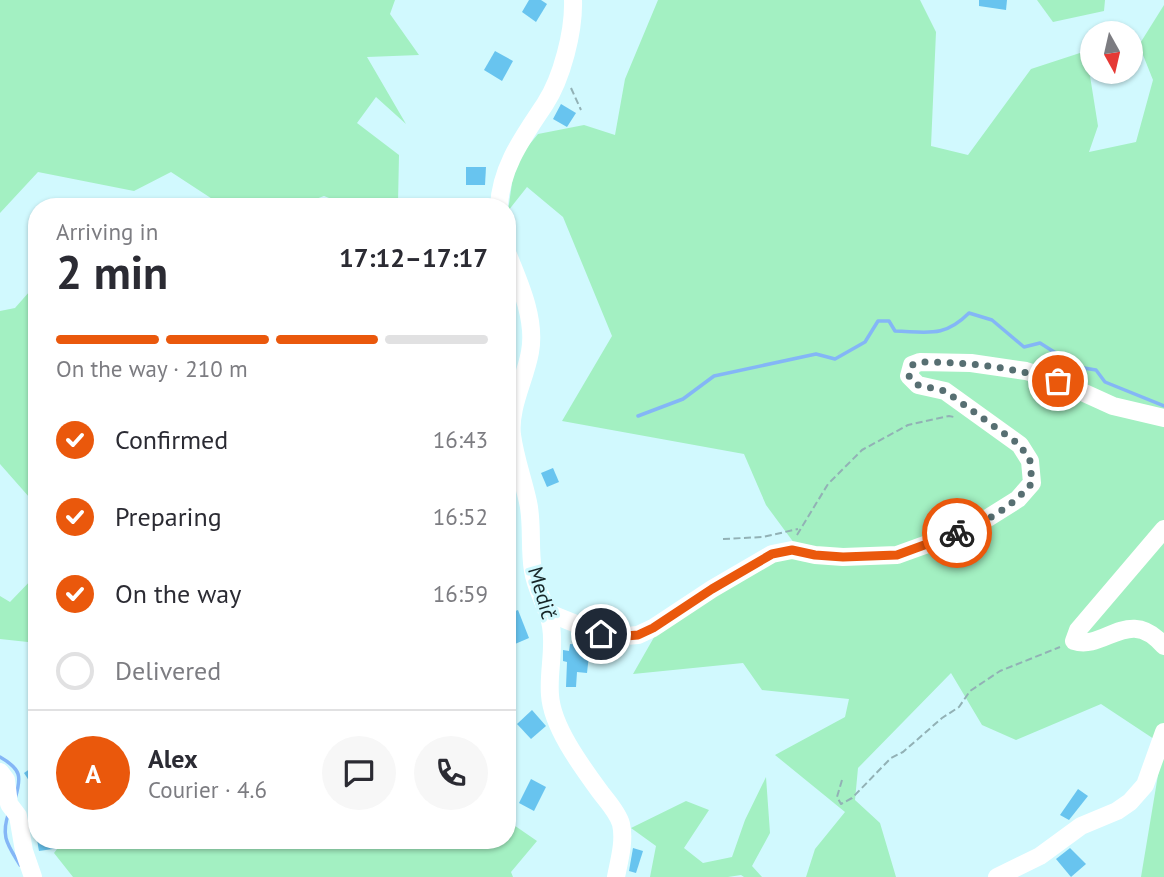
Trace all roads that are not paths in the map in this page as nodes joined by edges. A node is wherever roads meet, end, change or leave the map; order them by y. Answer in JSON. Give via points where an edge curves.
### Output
{"nodes":[{"id":1,"x":573,"y":0,"type":"edge"},
{"id":2,"x":500,"y":198,"type":"edge"},
{"id":3,"x":516,"y":274,"type":"edge"},
{"id":4,"x":516,"y":402,"type":"edge"},
{"id":5,"x":1164,"y":418,"type":"edge"},
{"id":6,"x":516,"y":459,"type":"edge"},
{"id":7,"x":1164,"y":529,"type":"edge"},
{"id":8,"x":549,"y":613,"type":"junction"},
{"id":9,"x":1164,"y":646,"type":"edge"},
{"id":10,"x":1164,"y":732,"type":"edge"},
{"id":11,"x":6,"y":795,"type":"edge"},
{"id":12,"x":33,"y":877,"type":"edge"},
{"id":13,"x":616,"y":877,"type":"edge"},
{"id":14,"x":997,"y":877,"type":"edge"}],
"edges":[{"from":1,"to":2,"type":"street","via":[[571,36],[552,90],[511,157]]},
{"from":3,"to":4,"type":"street","name":"Medič","via":[[527,308],[531,350]]},
{"from":5,"to":8,"type":"street","via":[[1113,406],[1026,371],[920,362],[912,365],[909,376],[918,385],[945,391],[1020,445],[1030,461],[1032,483],[1018,499],[972,528],[897,555],[843,557],[792,550],[772,554],[638,635],[601,634]]},
{"from":6,"to":8,"type":"street","name":"Medič","via":[[529,504],[537,589]]},
{"from":7,"to":9,"type":"street","via":[[1078,630],[1074,641],[1083,644],[1140,628]]},
{"from":8,"to":13,"type":"street","name":"Medič","via":[[553,645],[550,696],[581,766],[621,824]]},
{"from":10,"to":14,"type":"street","via":[[1145,785],[1130,802]]},
{"from":11,"to":12,"type":"street"}]}
